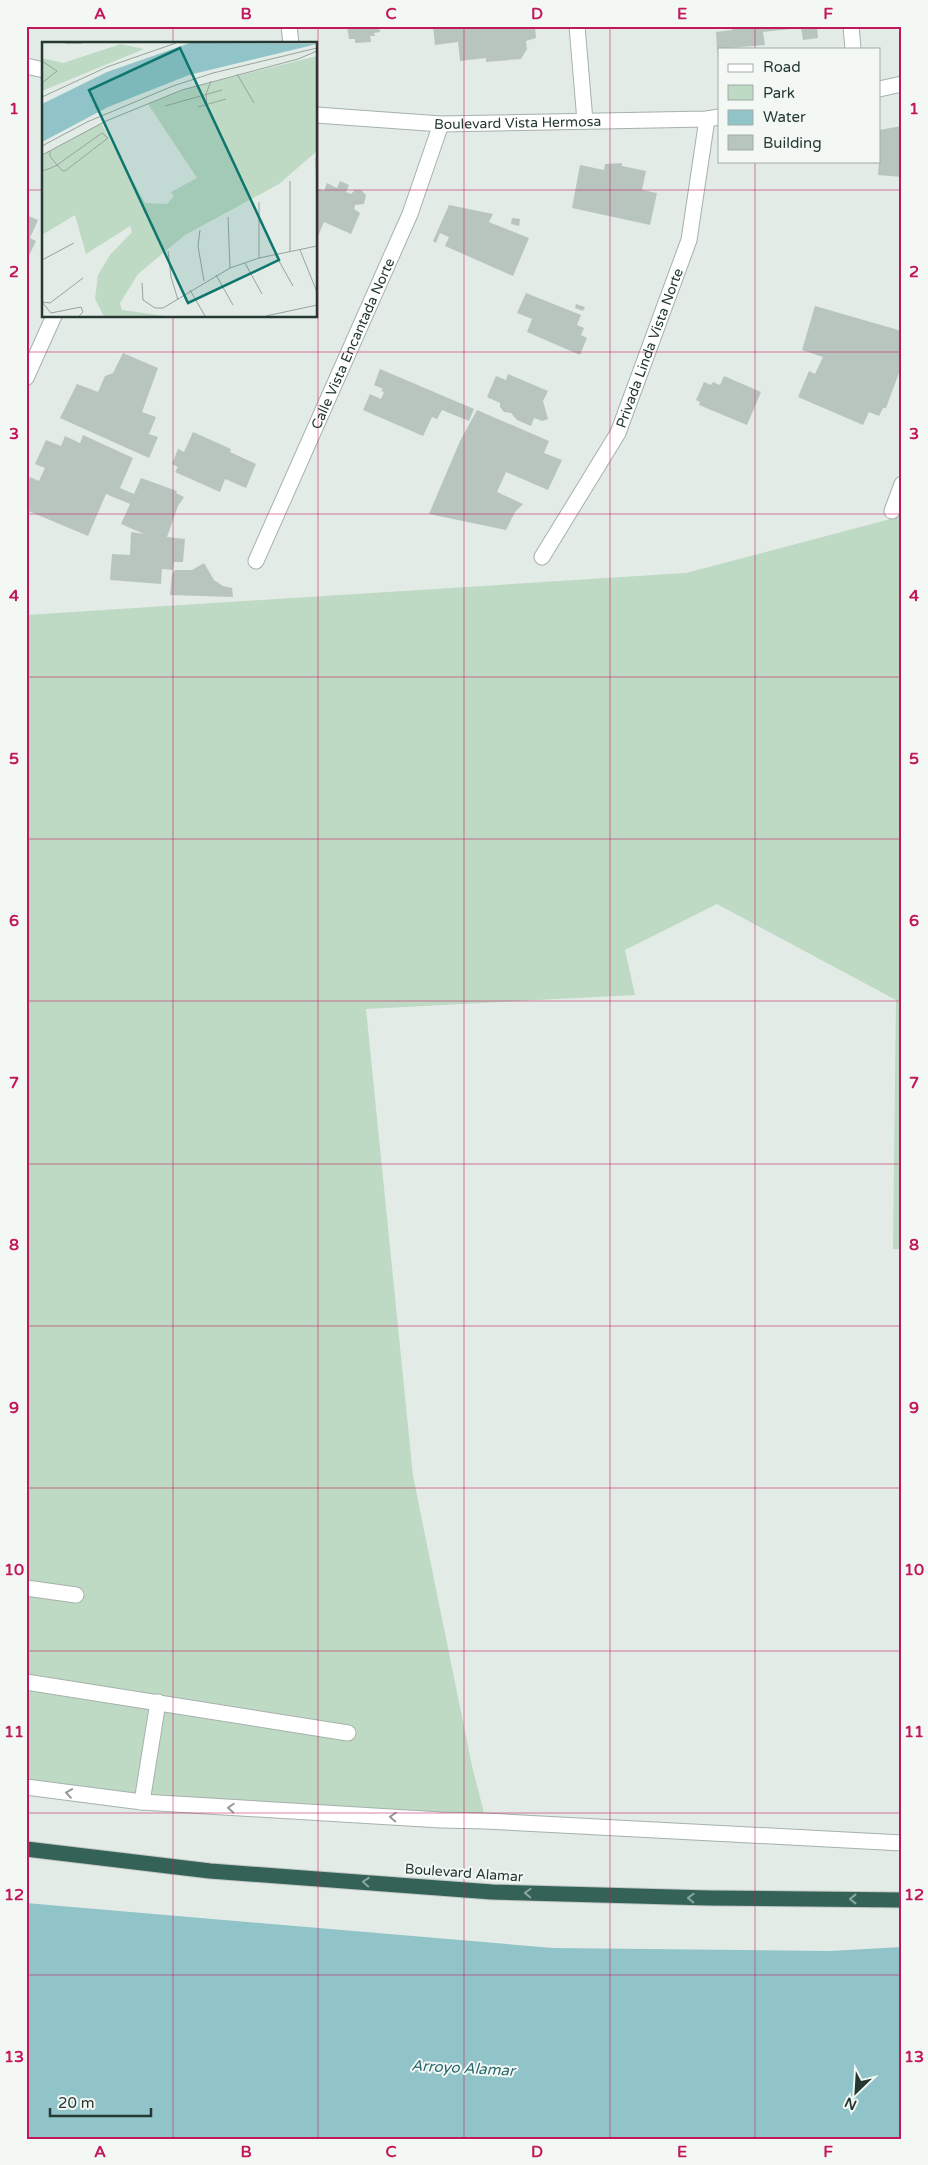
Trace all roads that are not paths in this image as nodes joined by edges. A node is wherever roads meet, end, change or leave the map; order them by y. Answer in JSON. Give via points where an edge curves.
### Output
{"nodes":[{"id":1,"x":289,"y":26,"type":"edge"},
{"id":2,"x":577,"y":26,"type":"edge"},
{"id":3,"x":851,"y":26,"type":"edge"},
{"id":4,"x":291,"y":42,"type":"edge"},
{"id":5,"x":853,"y":48,"type":"edge"},
{"id":6,"x":26,"y":66,"type":"edge"},
{"id":7,"x":42,"y":70,"type":"edge"},
{"id":8,"x":902,"y":84,"type":"edge"},
{"id":9,"x":880,"y":89,"type":"edge"},
{"id":10,"x":318,"y":115,"type":"edge"},
{"id":11,"x":713,"y":118,"type":"edge"},
{"id":12,"x":585,"y":121,"type":"junction"},
{"id":13,"x":440,"y":124,"type":"junction"},
{"id":14,"x":53,"y":318,"type":"edge"},
{"id":15,"x":26,"y":378,"type":"edge"},
{"id":16,"x":902,"y":484,"type":"edge"},
{"id":17,"x":892,"y":510,"type":"dead end"},
{"id":18,"x":542,"y":557,"type":"dead end"},
{"id":19,"x":256,"y":561,"type":"dead end"},
{"id":20,"x":26,"y":1588,"type":"edge"},
{"id":21,"x":76,"y":1595,"type":"dead end"},
{"id":22,"x":26,"y":1682,"type":"edge"},
{"id":23,"x":158,"y":1702,"type":"junction"},
{"id":24,"x":348,"y":1733,"type":"dead end"},
{"id":25,"x":26,"y":1787,"type":"edge"},
{"id":26,"x":142,"y":1802,"type":"junction"},
{"id":27,"x":902,"y":1843,"type":"edge"},
{"id":28,"x":26,"y":1849,"type":"edge"},
{"id":29,"x":902,"y":1900,"type":"edge"}],
"edges":[{"from":1,"to":4,"type":"street"},
{"from":2,"to":12,"type":"street"},
{"from":3,"to":5,"type":"street"},
{"from":6,"to":7,"type":"street"},
{"from":8,"to":9,"type":"street"},
{"from":10,"to":13,"type":"street","name":"Boulevard Vista Hermosa"},
{"from":11,"to":12,"type":"street","name":"Boulevard Vista Hermosa"},
{"from":11,"to":18,"type":"street","name":"Privada Linda Vista Norte","via":[[689,240],[618,433]]},
{"from":12,"to":13,"type":"street","name":"Boulevard Vista Hermosa"},
{"from":13,"to":19,"type":"street","name":"Calle Vista Encantada Norte","via":[[410,214]]},
{"from":14,"to":15,"type":"street"},
{"from":16,"to":17,"type":"street"},
{"from":20,"to":21,"type":"street"},
{"from":22,"to":23,"type":"street"},
{"from":23,"to":24,"type":"street"},
{"from":23,"to":26,"type":"street"},
{"from":26,"to":25,"type":"street","one_way":true},
{"from":27,"to":26,"type":"street","one_way":true},
{"from":29,"to":28,"type":"highway","name":"Boulevard Alamar","one_way":true,"via":[[492,1892],[210,1871]]}]}
